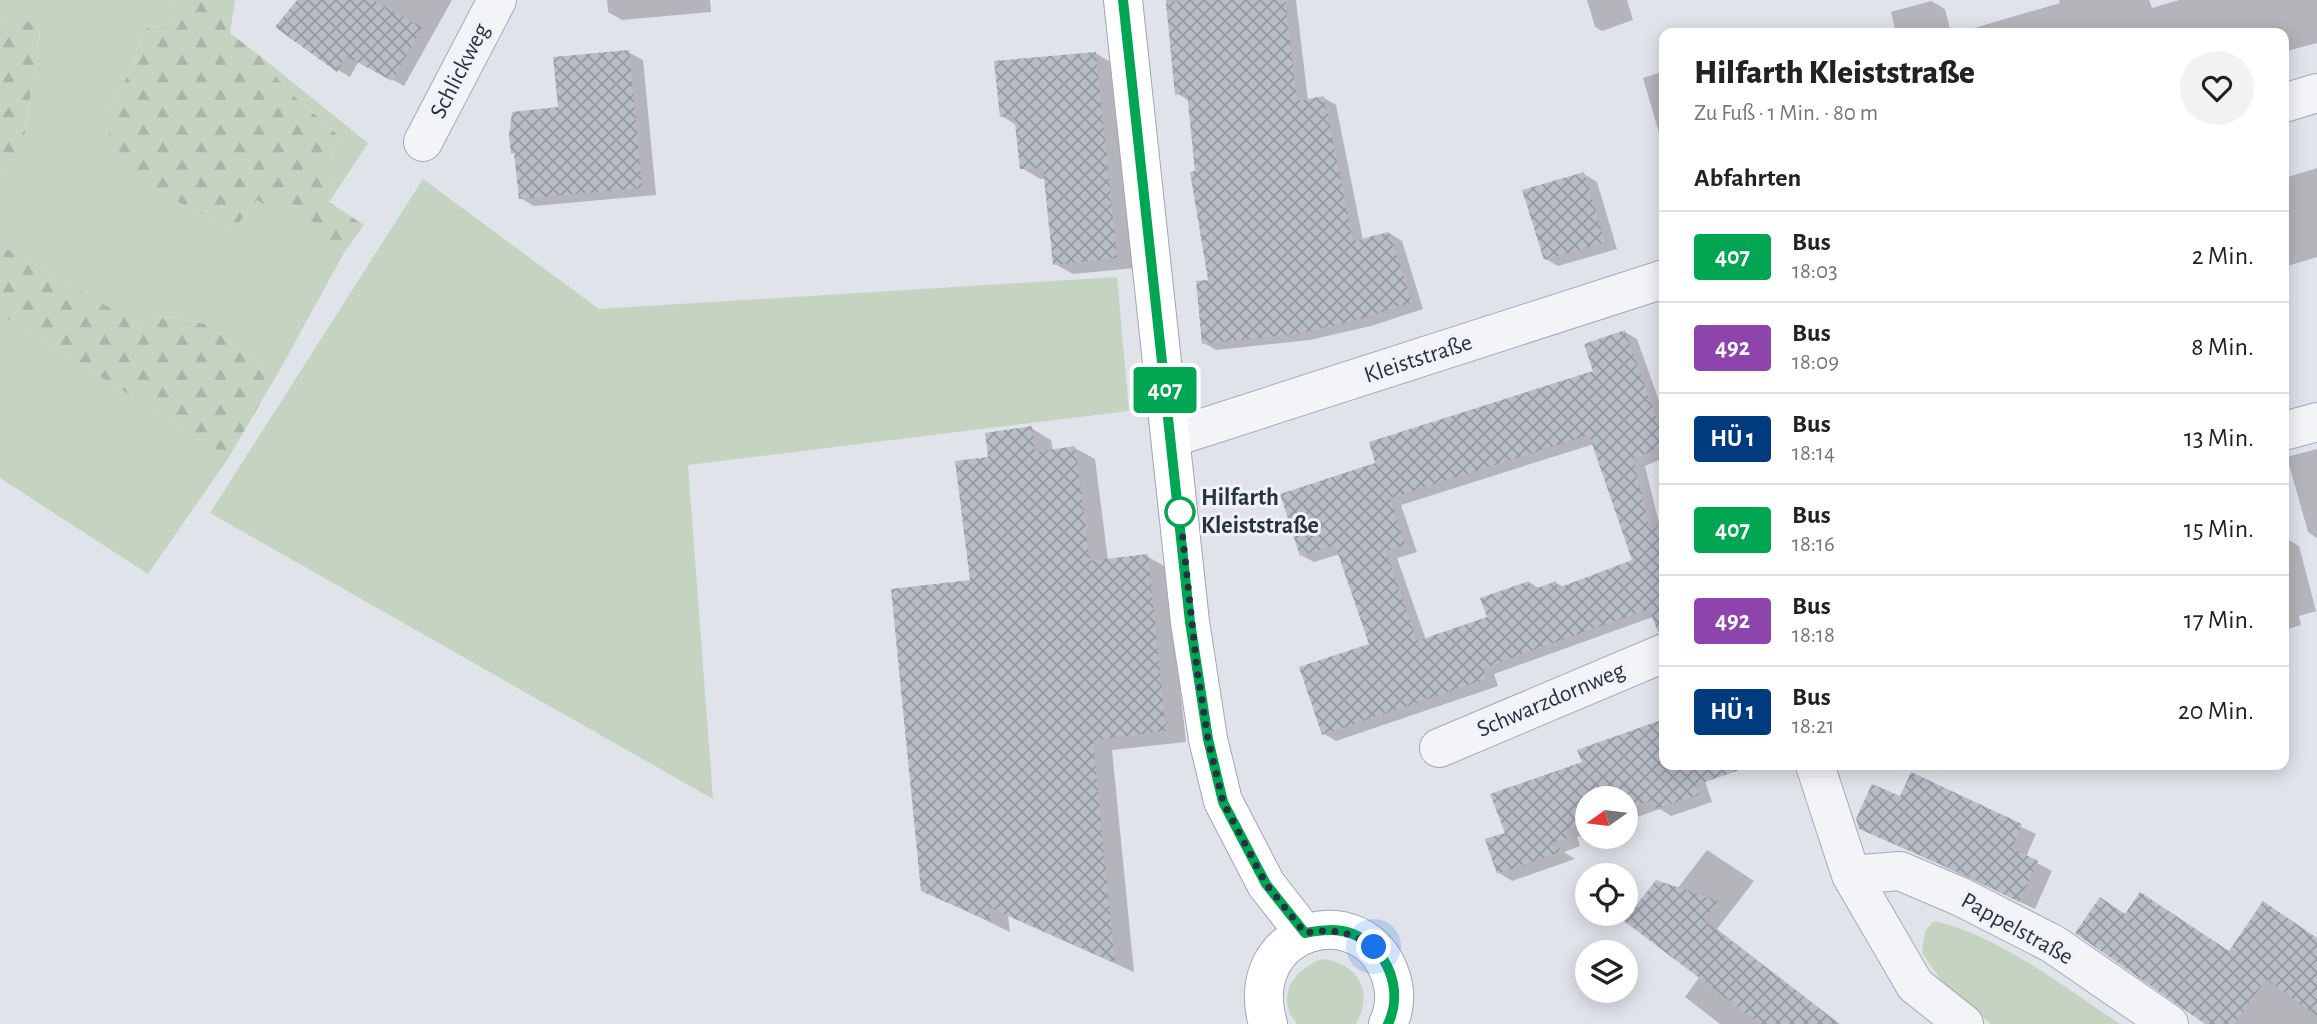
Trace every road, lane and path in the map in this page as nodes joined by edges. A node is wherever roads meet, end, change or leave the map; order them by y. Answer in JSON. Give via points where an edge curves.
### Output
{"nodes":[{"id":1,"x":497,"y":0,"type":"edge"},
{"id":2,"x":1123,"y":0,"type":"edge"},
{"id":3,"x":2317,"y":93,"type":"edge"},
{"id":4,"x":2289,"y":101,"type":"edge"},
{"id":5,"x":423,"y":142,"type":"dead end"},
{"id":6,"x":1659,"y":281,"type":"edge"},
{"id":7,"x":2317,"y":422,"type":"edge"},
{"id":8,"x":2289,"y":430,"type":"edge"},
{"id":9,"x":1171,"y":438,"type":"junction"},
{"id":10,"x":1659,"y":655,"type":"edge"},
{"id":11,"x":1439,"y":748,"type":"dead end"},
{"id":12,"x":1817,"y":770,"type":"edge"},
{"id":13,"x":1851,"y":875,"type":"junction"},
{"id":14,"x":1305,"y":933,"type":"junction"},
{"id":15,"x":1268,"y":1024,"type":"edge"},
{"id":16,"x":1388,"y":1024,"type":"edge"},
{"id":17,"x":1964,"y":1024,"type":"edge"},
{"id":18,"x":2169,"y":1024,"type":"edge"}],
"edges":[{"from":1,"to":5,"type":"street","name":"Schlickweg"},
{"from":2,"to":9,"type":"main road"},
{"from":3,"to":4,"type":"street"},
{"from":6,"to":9,"type":"street","name":"Kleiststraße"},
{"from":7,"to":8,"type":"street"},
{"from":9,"to":14,"type":"main road","via":[[1190,622],[1223,802],[1266,884]]},
{"from":10,"to":11,"type":"street","name":"Schwarzdornweg"},
{"from":12,"to":13,"type":"street"},
{"from":13,"to":17,"type":"street","via":[[1915,985]]},
{"from":13,"to":18,"type":"street","name":"Pappelstraße","via":[[1900,872],[1961,897],[2053,944]]},
{"from":14,"to":15,"type":"main road","via":[[1271,961],[1263,982],[1262,1004]]},
{"from":14,"to":16,"type":"main road","via":[[1341,931],[1374,947],[1388,966],[1395,989]]}]}
